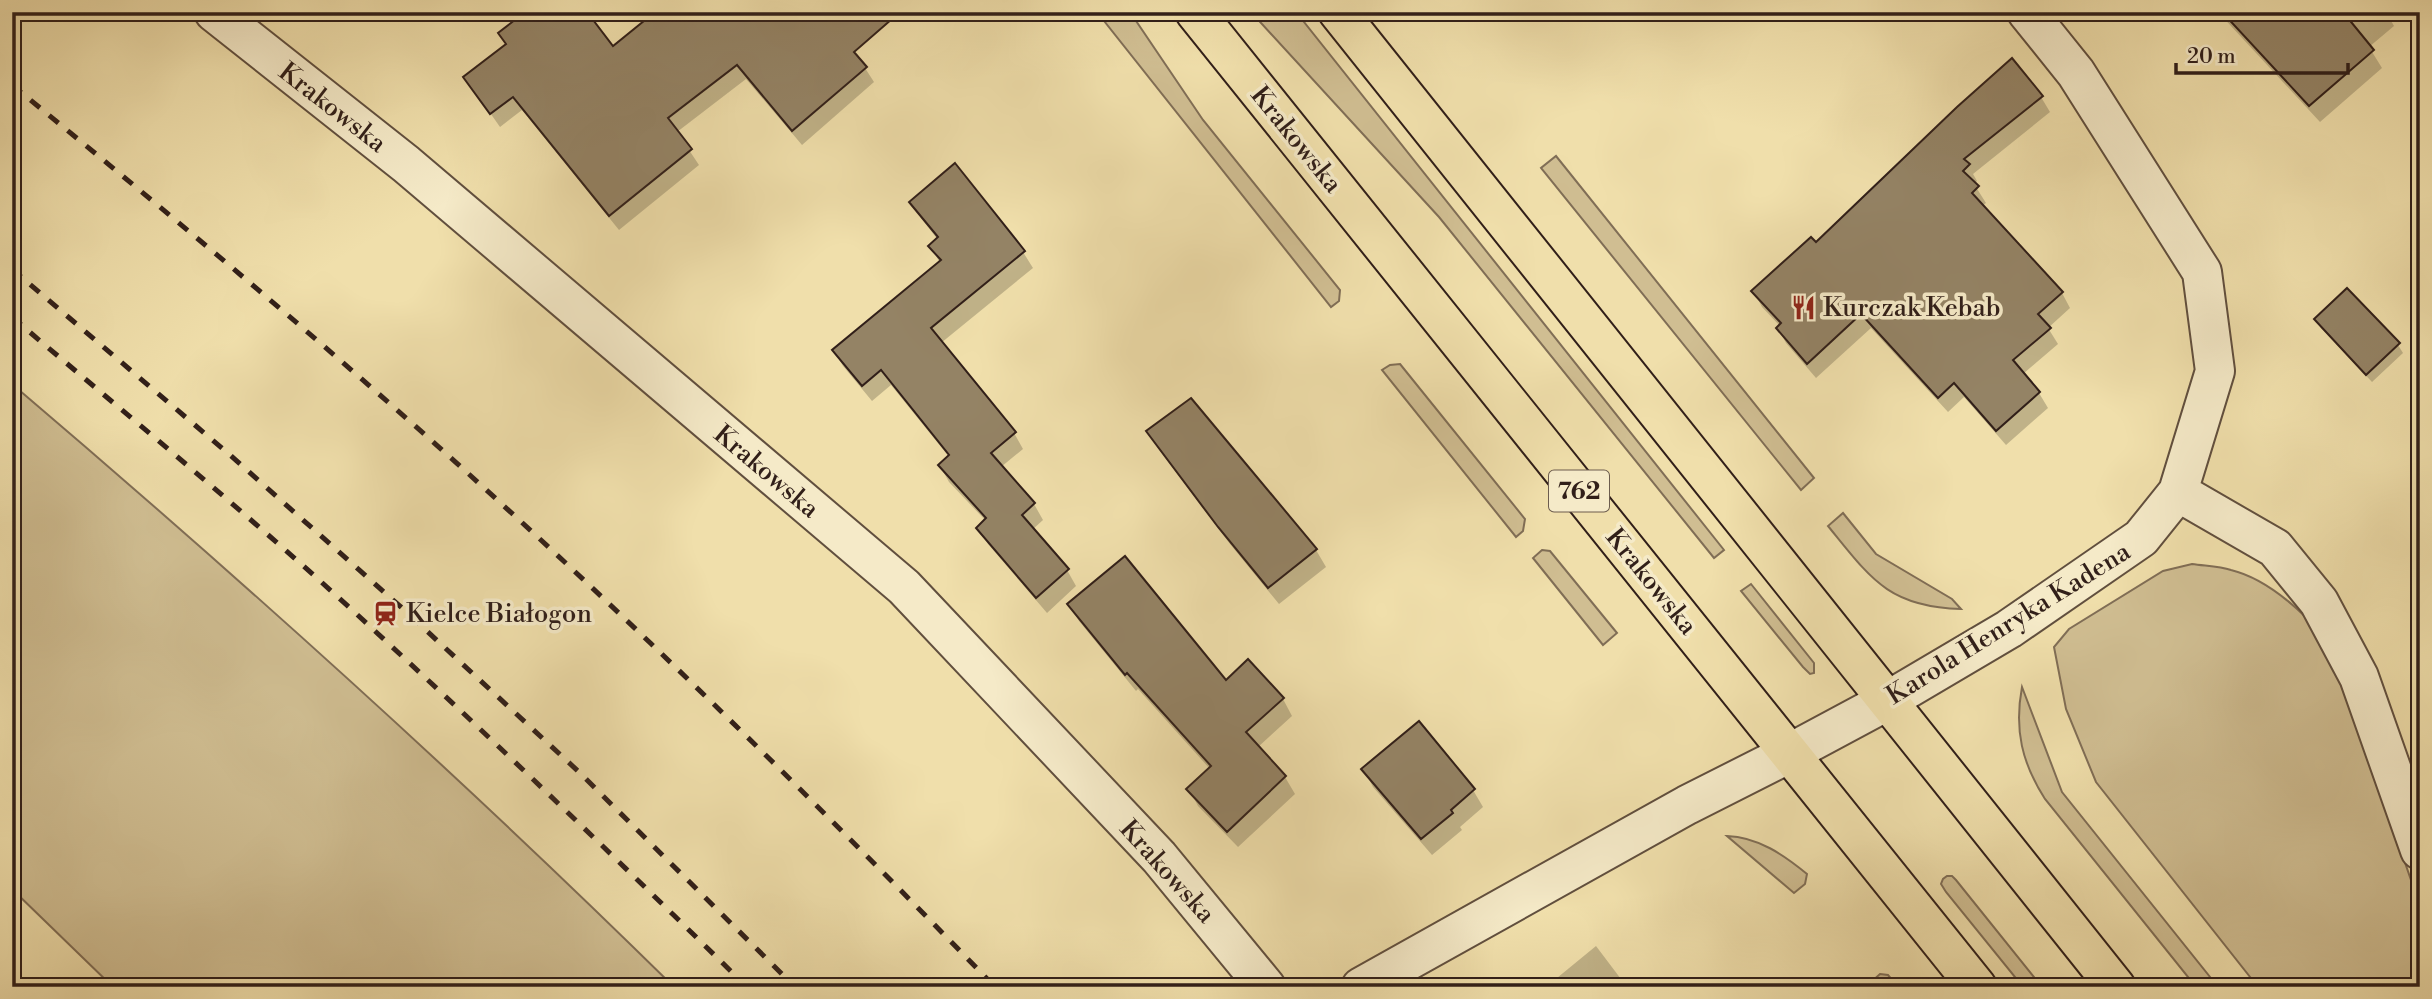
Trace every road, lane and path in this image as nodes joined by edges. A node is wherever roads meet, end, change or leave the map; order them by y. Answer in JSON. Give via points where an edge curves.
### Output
{"nodes":[{"id":1,"x":214,"y":12,"type":"edge"},
{"id":2,"x":1195,"y":12,"type":"edge"},
{"id":3,"x":1338,"y":12,"type":"edge"},
{"id":4,"x":2027,"y":12,"type":"edge"},
{"id":5,"x":2178,"y":492,"type":"junction"},
{"id":6,"x":1887,"y":701,"type":"junction"},
{"id":7,"x":1790,"y":754,"type":"junction"},
{"id":8,"x":2420,"y":849,"type":"edge"},
{"id":9,"x":1266,"y":987,"type":"edge"},
{"id":10,"x":1362,"y":987,"type":"edge"},
{"id":11,"x":1977,"y":987,"type":"edge"},
{"id":12,"x":2116,"y":987,"type":"edge"}],
"edges":[{"from":1,"to":9,"type":"street","name":"Krakowska","via":[[406,164],[904,587],[1158,857]]},
{"from":2,"to":7,"type":"main road","name":"Krakowska","number":"762"},
{"from":3,"to":6,"type":"main road"},
{"from":4,"to":5,"type":"street","name":"Karola Henryka Kadena","via":[[2076,73],[2202,272],[2215,371]]},
{"from":5,"to":6,"type":"street","name":"Karola Henryka Kadena","via":[[2141,538],[2009,629]]},
{"from":5,"to":8,"type":"street","via":[[2274,548],[2319,602],[2359,677]]},
{"from":6,"to":7,"type":"street","name":"Karola Henryka Kadena"},
{"from":6,"to":12,"type":"main road"},
{"from":7,"to":10,"type":"street","name":"Karola Henryka Kadena","via":[[1687,805]]},
{"from":7,"to":11,"type":"main road","name":"Krakowska","number":"762"}]}
